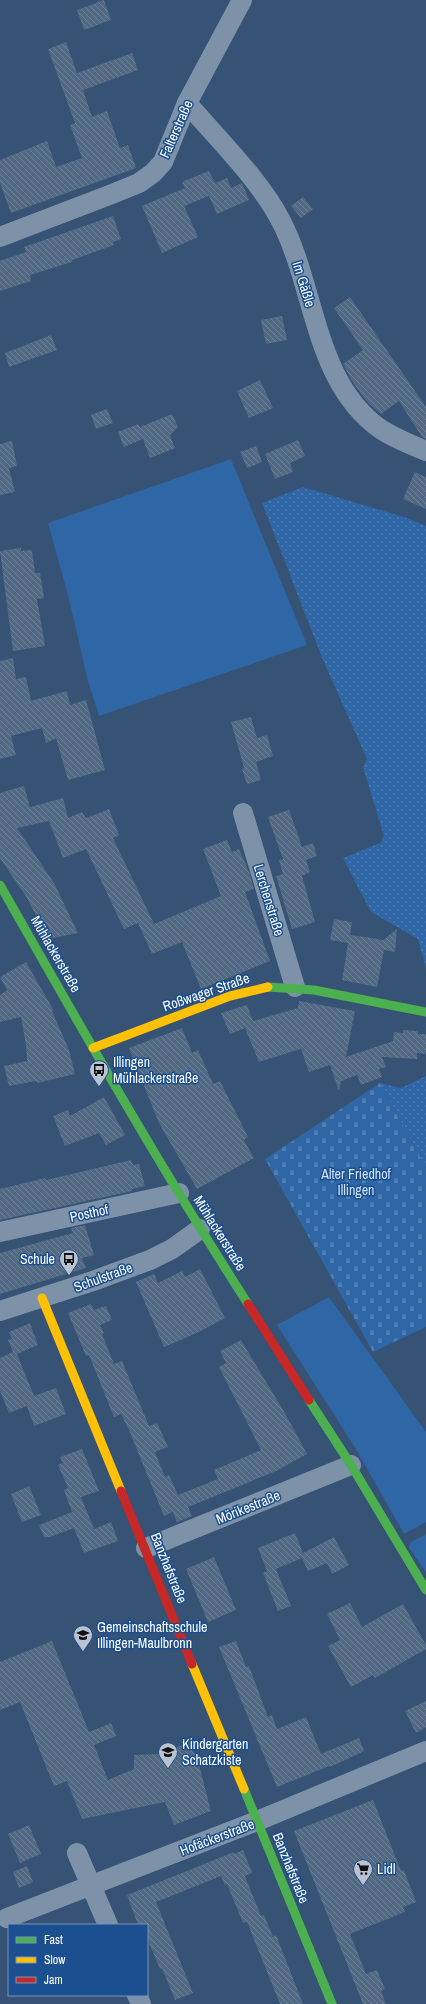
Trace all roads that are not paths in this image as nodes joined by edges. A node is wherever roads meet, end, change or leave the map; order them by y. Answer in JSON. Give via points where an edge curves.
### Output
{"nodes":[{"id":1,"x":242,"y":0,"type":"edge"},
{"id":2,"x":187,"y":103,"type":"junction"},
{"id":3,"x":0,"y":237,"type":"edge"},
{"id":4,"x":426,"y":451,"type":"edge"},
{"id":5,"x":243,"y":813,"type":"dead end"},
{"id":6,"x":0,"y":885,"type":"edge"},
{"id":7,"x":295,"y":987,"type":"junction"},
{"id":8,"x":426,"y":1012,"type":"edge"},
{"id":9,"x":93,"y":1048,"type":"junction"},
{"id":10,"x":179,"y":1193,"type":"junction"},
{"id":11,"x":200,"y":1229,"type":"junction"},
{"id":12,"x":0,"y":1232,"type":"edge"},
{"id":13,"x":42,"y":1298,"type":"junction"},
{"id":14,"x":0,"y":1311,"type":"edge"},
{"id":15,"x":351,"y":1465,"type":"junction"},
{"id":16,"x":146,"y":1548,"type":"junction"},
{"id":17,"x":426,"y":1590,"type":"edge"},
{"id":18,"x":426,"y":1752,"type":"edge"},
{"id":19,"x":258,"y":1821,"type":"junction"},
{"id":20,"x":77,"y":1853,"type":"dead end"},
{"id":21,"x":92,"y":1885,"type":"junction"},
{"id":22,"x":7,"y":1918,"type":"dead end"},
{"id":23,"x":108,"y":1924,"type":"edge"},
{"id":24,"x":332,"y":2004,"type":"edge"}],
"edges":[{"from":1,"to":2,"type":"street","name":"Falterstraße"},
{"from":2,"to":3,"type":"street","name":"Falterstraße","via":[[162,162],[153,173],[139,183]]},
{"from":2,"to":4,"type":"street","name":"Im Gäßle","via":[[268,198],[278,216],[295,254],[325,354],[346,392],[365,416],[382,430]]},
{"from":5,"to":7,"type":"street","name":"Lerchenstraße"},
{"from":6,"to":9,"type":"street","name":"Mühlackerstraße"},
{"from":7,"to":8,"type":"street","name":"Roßwager Straße"},
{"from":7,"to":9,"type":"street","name":"Roßwager Straße","via":[[272,986],[230,996]]},
{"from":9,"to":10,"type":"street","name":"Mühlackerstraße"},
{"from":10,"to":11,"type":"street","name":"Mühlackerstraße"},
{"from":10,"to":12,"type":"street","name":"Posthof"},
{"from":11,"to":13,"type":"street","name":"Schulstraße","via":[[172,1249],[150,1260]]},
{"from":11,"to":15,"type":"street","name":"Mühlackerstraße"},
{"from":13,"to":14,"type":"street","name":"Schulstraße"},
{"from":13,"to":16,"type":"street","name":"Banzhafstraße"},
{"from":15,"to":16,"type":"street","name":"Mörikestraße"},
{"from":15,"to":17,"type":"street","name":"Mühlackerstraße"},
{"from":16,"to":19,"type":"street","name":"Banzhafstraße"},
{"from":18,"to":19,"type":"street","name":"Hofäckerstraße"},
{"from":19,"to":21,"type":"street","name":"Hofäckerstraße"},
{"from":19,"to":24,"type":"street","name":"Banzhafstraße"},
{"from":20,"to":21,"type":"street"},
{"from":21,"to":22,"type":"street","name":"Hofäckerstraße"},
{"from":21,"to":23,"type":"street"}]}
